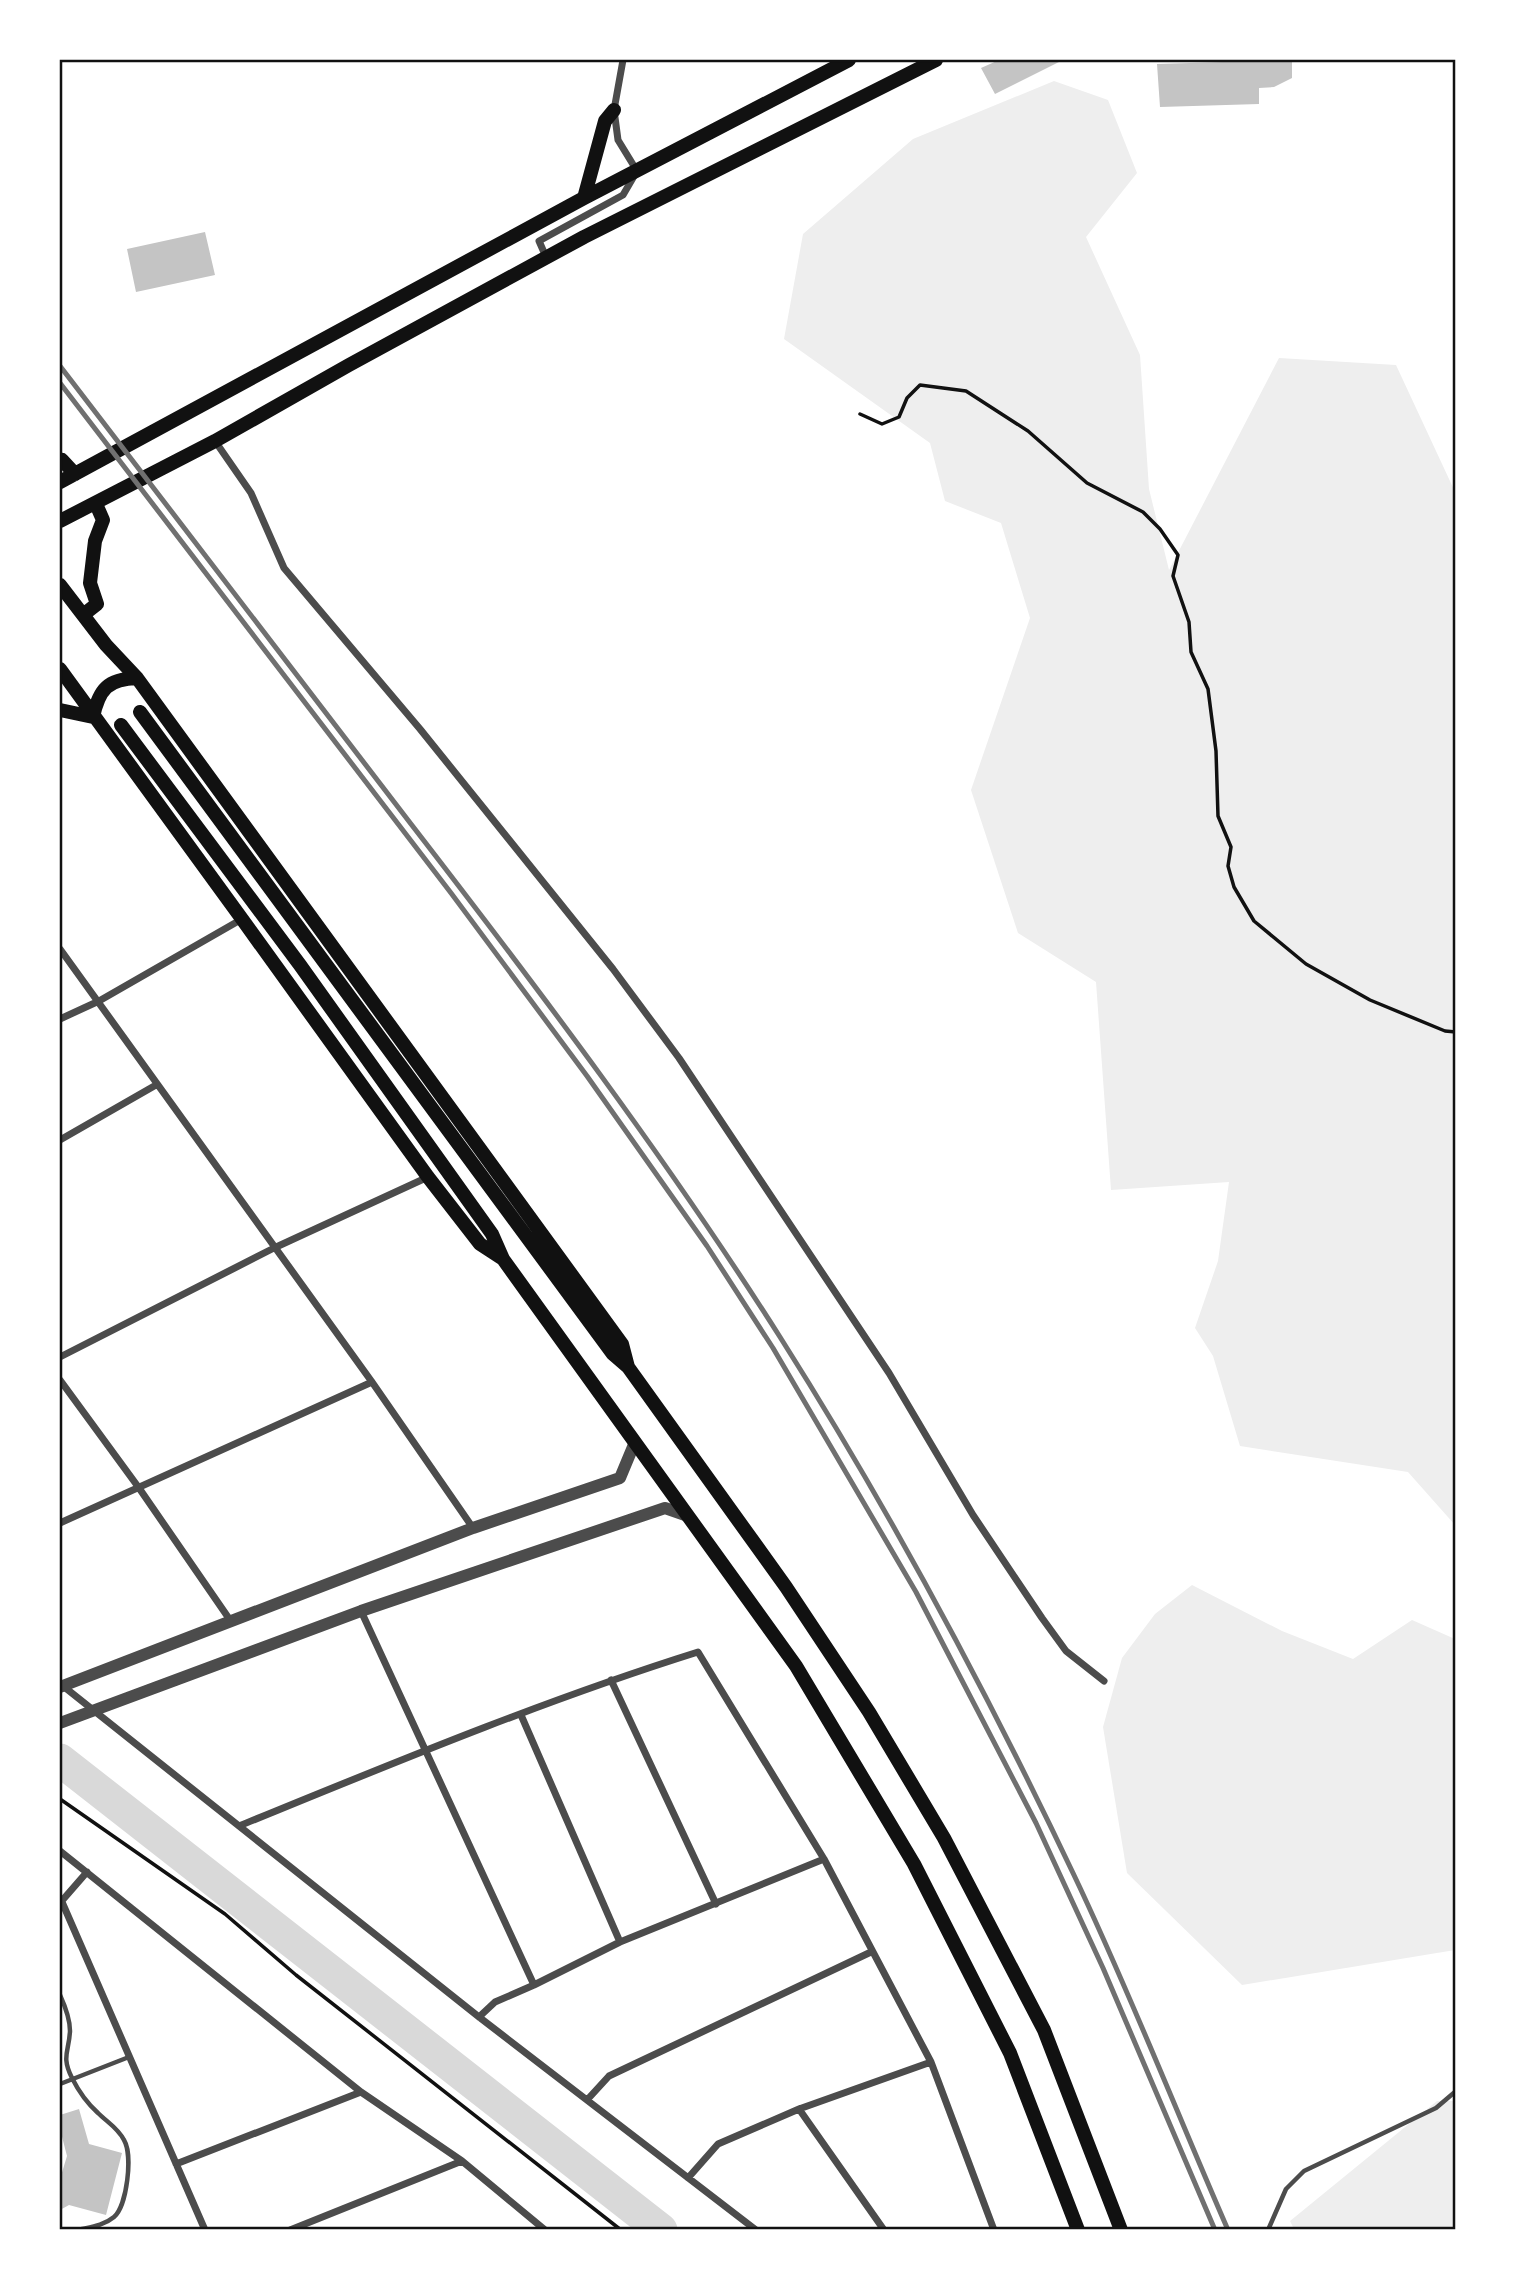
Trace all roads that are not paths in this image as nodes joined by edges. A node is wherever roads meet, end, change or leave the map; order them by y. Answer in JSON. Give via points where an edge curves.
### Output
{"nodes":[{"id":1,"x":623,"y":60,"type":"edge"},
{"id":2,"x":849,"y":60,"type":"edge"},
{"id":3,"x":936,"y":60,"type":"edge"},
{"id":4,"x":614,"y":110,"type":"junction"},
{"id":5,"x":637,"y":171,"type":"junction"},
{"id":6,"x":584,"y":198,"type":"junction"},
{"id":7,"x":547,"y":257,"type":"junction"},
{"id":8,"x":215,"y":441,"type":"junction"},
{"id":9,"x":60,"y":461,"type":"edge"},
{"id":10,"x":75,"y":474,"type":"junction"},
{"id":11,"x":60,"y":482,"type":"edge"},
{"id":12,"x":96,"y":504,"type":"junction"},
{"id":13,"x":60,"y":522,"type":"edge"},
{"id":14,"x":60,"y":585,"type":"edge"},
{"id":15,"x":83,"y":615,"type":"junction"},
{"id":16,"x":60,"y":669,"type":"edge"},
{"id":17,"x":137,"y":678,"type":"junction"},
{"id":18,"x":60,"y":710,"type":"edge"},
{"id":19,"x":140,"y":712,"type":"dead end"},
{"id":20,"x":93,"y":717,"type":"junction"},
{"id":21,"x":121,"y":725,"type":"dead end"},
{"id":22,"x":242,"y":919,"type":"junction"},
{"id":23,"x":60,"y":949,"type":"edge"},
{"id":24,"x":99,"y":1001,"type":"junction"},
{"id":25,"x":60,"y":1019,"type":"edge"},
{"id":26,"x":156,"y":1085,"type":"junction"},
{"id":27,"x":60,"y":1140,"type":"edge"},
{"id":28,"x":428,"y":1177,"type":"junction"},
{"id":29,"x":274,"y":1248,"type":"junction"},
{"id":30,"x":503,"y":1259,"type":"junction"},
{"id":31,"x":60,"y":1357,"type":"edge"},
{"id":32,"x":628,"y":1367,"type":"junction"},
{"id":33,"x":60,"y":1380,"type":"edge"},
{"id":34,"x":372,"y":1382,"type":"junction"},
{"id":35,"x":635,"y":1442,"type":"junction"},
{"id":36,"x":139,"y":1488,"type":"junction"},
{"id":37,"x":688,"y":1516,"type":"junction"},
{"id":38,"x":60,"y":1523,"type":"edge"},
{"id":39,"x":473,"y":1528,"type":"junction"},
{"id":40,"x":361,"y":1611,"type":"junction"},
{"id":41,"x":230,"y":1620,"type":"junction"},
{"id":42,"x":611,"y":1679,"type":"junction"},
{"id":43,"x":1104,"y":1681,"type":"dead end"},
{"id":44,"x":60,"y":1685,"type":"edge"},
{"id":45,"x":94,"y":1711,"type":"junction"},
{"id":46,"x":521,"y":1715,"type":"junction"},
{"id":47,"x":62,"y":1722,"type":"edge"},
{"id":48,"x":424,"y":1751,"type":"junction"},
{"id":49,"x":239,"y":1826,"type":"junction"},
{"id":50,"x":60,"y":1851,"type":"edge"},
{"id":51,"x":824,"y":1859,"type":"junction"},
{"id":52,"x":87,"y":1872,"type":"junction"},
{"id":53,"x":61,"y":1903,"type":"edge"},
{"id":54,"x":716,"y":1904,"type":"junction"},
{"id":55,"x":620,"y":1942,"type":"junction"},
{"id":56,"x":872,"y":1952,"type":"junction"},
{"id":57,"x":534,"y":1985,"type":"junction"},
{"id":58,"x":60,"y":1995,"type":"edge"},
{"id":59,"x":479,"y":2017,"type":"junction"},
{"id":60,"x":129,"y":2057,"type":"junction"},
{"id":61,"x":930,"y":2062,"type":"junction"},
{"id":62,"x":72,"y":2079,"type":"junction"},
{"id":63,"x":60,"y":2084,"type":"edge"},
{"id":64,"x":1455,"y":2091,"type":"edge"},
{"id":65,"x":361,"y":2092,"type":"junction"},
{"id":66,"x":587,"y":2100,"type":"junction"},
{"id":67,"x":799,"y":2109,"type":"junction"},
{"id":68,"x":462,"y":2161,"type":"junction"},
{"id":69,"x":176,"y":2164,"type":"junction"},
{"id":70,"x":688,"y":2178,"type":"junction"},
{"id":71,"x":78,"y":2230,"type":"edge"},
{"id":72,"x":205,"y":2230,"type":"edge"},
{"id":73,"x":290,"y":2230,"type":"edge"},
{"id":74,"x":544,"y":2230,"type":"edge"},
{"id":75,"x":756,"y":2230,"type":"edge"},
{"id":76,"x":884,"y":2230,"type":"edge"},
{"id":77,"x":994,"y":2230,"type":"edge"},
{"id":78,"x":1078,"y":2230,"type":"edge"},
{"id":79,"x":1121,"y":2230,"type":"edge"},
{"id":80,"x":1269,"y":2230,"type":"edge"}],
"edges":[{"from":1,"to":4,"type":"street"},
{"from":2,"to":5,"type":"main road"},
{"from":3,"to":7,"type":"main road"},
{"from":4,"to":5,"type":"street","via":[[618,140]]},
{"from":4,"to":6,"type":"main road","via":[[604,121]]},
{"from":5,"to":6,"type":"main road"},
{"from":5,"to":7,"type":"street","via":[[623,195],[539,240]]},
{"from":6,"to":10,"type":"main road"},
{"from":7,"to":8,"type":"main road"},
{"from":8,"to":12,"type":"main road"},
{"from":8,"to":43,"type":"street","via":[[251,493],[284,568],[420,729],[679,1058],[889,1373],[973,1515],[1042,1618],[1066,1651]]},
{"from":9,"to":10,"type":"main road"},
{"from":10,"to":11,"type":"main road"},
{"from":12,"to":13,"type":"main road"},
{"from":12,"to":15,"type":"main road","via":[[103,520],[95,541],[90,583],[97,604]]},
{"from":14,"to":15,"type":"main road"},
{"from":15,"to":17,"type":"main road"},
{"from":16,"to":20,"type":"main road"},
{"from":17,"to":20,"type":"main road","via":[[106,687]]},
{"from":17,"to":32,"type":"main road","via":[[622,1344]]},
{"from":18,"to":20,"type":"main road"},
{"from":19,"to":32,"type":"main road","via":[[613,1354]]},
{"from":20,"to":22,"type":"main road"},
{"from":21,"to":30,"type":"main road","via":[[300,965],[492,1234]]},
{"from":22,"to":24,"type":"street"},
{"from":22,"to":28,"type":"main road"},
{"from":23,"to":24,"type":"street"},
{"from":24,"to":25,"type":"street"},
{"from":24,"to":26,"type":"street"},
{"from":26,"to":27,"type":"street"},
{"from":26,"to":29,"type":"street"},
{"from":28,"to":29,"type":"street"},
{"from":28,"to":30,"type":"main road","via":[[480,1244]]},
{"from":29,"to":31,"type":"street"},
{"from":29,"to":34,"type":"street"},
{"from":30,"to":35,"type":"main road"},
{"from":32,"to":79,"type":"main road","via":[[786,1587],[869,1712],[944,1838],[1044,2030]]},
{"from":33,"to":36,"type":"street"},
{"from":34,"to":36,"type":"street"},
{"from":34,"to":39,"type":"street"},
{"from":35,"to":37,"type":"main road"},
{"from":35,"to":39,"type":"street","via":[[620,1478]]},
{"from":36,"to":38,"type":"street"},
{"from":36,"to":41,"type":"street"},
{"from":37,"to":40,"type":"street","via":[[665,1508]]},
{"from":37,"to":78,"type":"main road","via":[[796,1666],[914,1864],[1010,2053]]},
{"from":39,"to":41,"type":"street"},
{"from":40,"to":45,"type":"street"},
{"from":40,"to":48,"type":"street"},
{"from":41,"to":44,"type":"street"},
{"from":42,"to":46,"type":"street"},
{"from":42,"to":51,"type":"street","via":[[698,1653]]},
{"from":42,"to":54,"type":"street"},
{"from":44,"to":45,"type":"street"},
{"from":45,"to":47,"type":"street"},
{"from":45,"to":49,"type":"street"},
{"from":46,"to":48,"type":"street"},
{"from":46,"to":55,"type":"street"},
{"from":48,"to":49,"type":"street"},
{"from":48,"to":57,"type":"street"},
{"from":49,"to":59,"type":"street"},
{"from":50,"to":52,"type":"street"},
{"from":51,"to":54,"type":"street"},
{"from":51,"to":56,"type":"street"},
{"from":52,"to":53,"type":"street"},
{"from":52,"to":65,"type":"street"},
{"from":53,"to":60,"type":"street"},
{"from":54,"to":55,"type":"street"},
{"from":55,"to":57,"type":"street"},
{"from":56,"to":61,"type":"street"},
{"from":56,"to":66,"type":"street","via":[[609,2076]]},
{"from":57,"to":59,"type":"street","via":[[495,2002]]},
{"from":58,"to":62,"type":"lane","via":[[70,2032],[66,2062]]},
{"from":59,"to":66,"type":"street"},
{"from":60,"to":62,"type":"lane"},
{"from":60,"to":69,"type":"street"},
{"from":61,"to":67,"type":"street"},
{"from":61,"to":77,"type":"street"},
{"from":62,"to":63,"type":"lane"},
{"from":62,"to":71,"type":"lane","via":[[125,2141],[129,2154],[123,2202],[116,2216],[99,2226]]},
{"from":64,"to":80,"type":"lane","via":[[1436,2108],[1304,2171],[1286,2189]]},
{"from":65,"to":68,"type":"street"},
{"from":65,"to":69,"type":"street"},
{"from":66,"to":70,"type":"street"},
{"from":67,"to":70,"type":"street","via":[[718,2144]]},
{"from":67,"to":76,"type":"street"},
{"from":68,"to":73,"type":"street"},
{"from":68,"to":74,"type":"street"},
{"from":69,"to":72,"type":"street"},
{"from":70,"to":75,"type":"street"}]}
